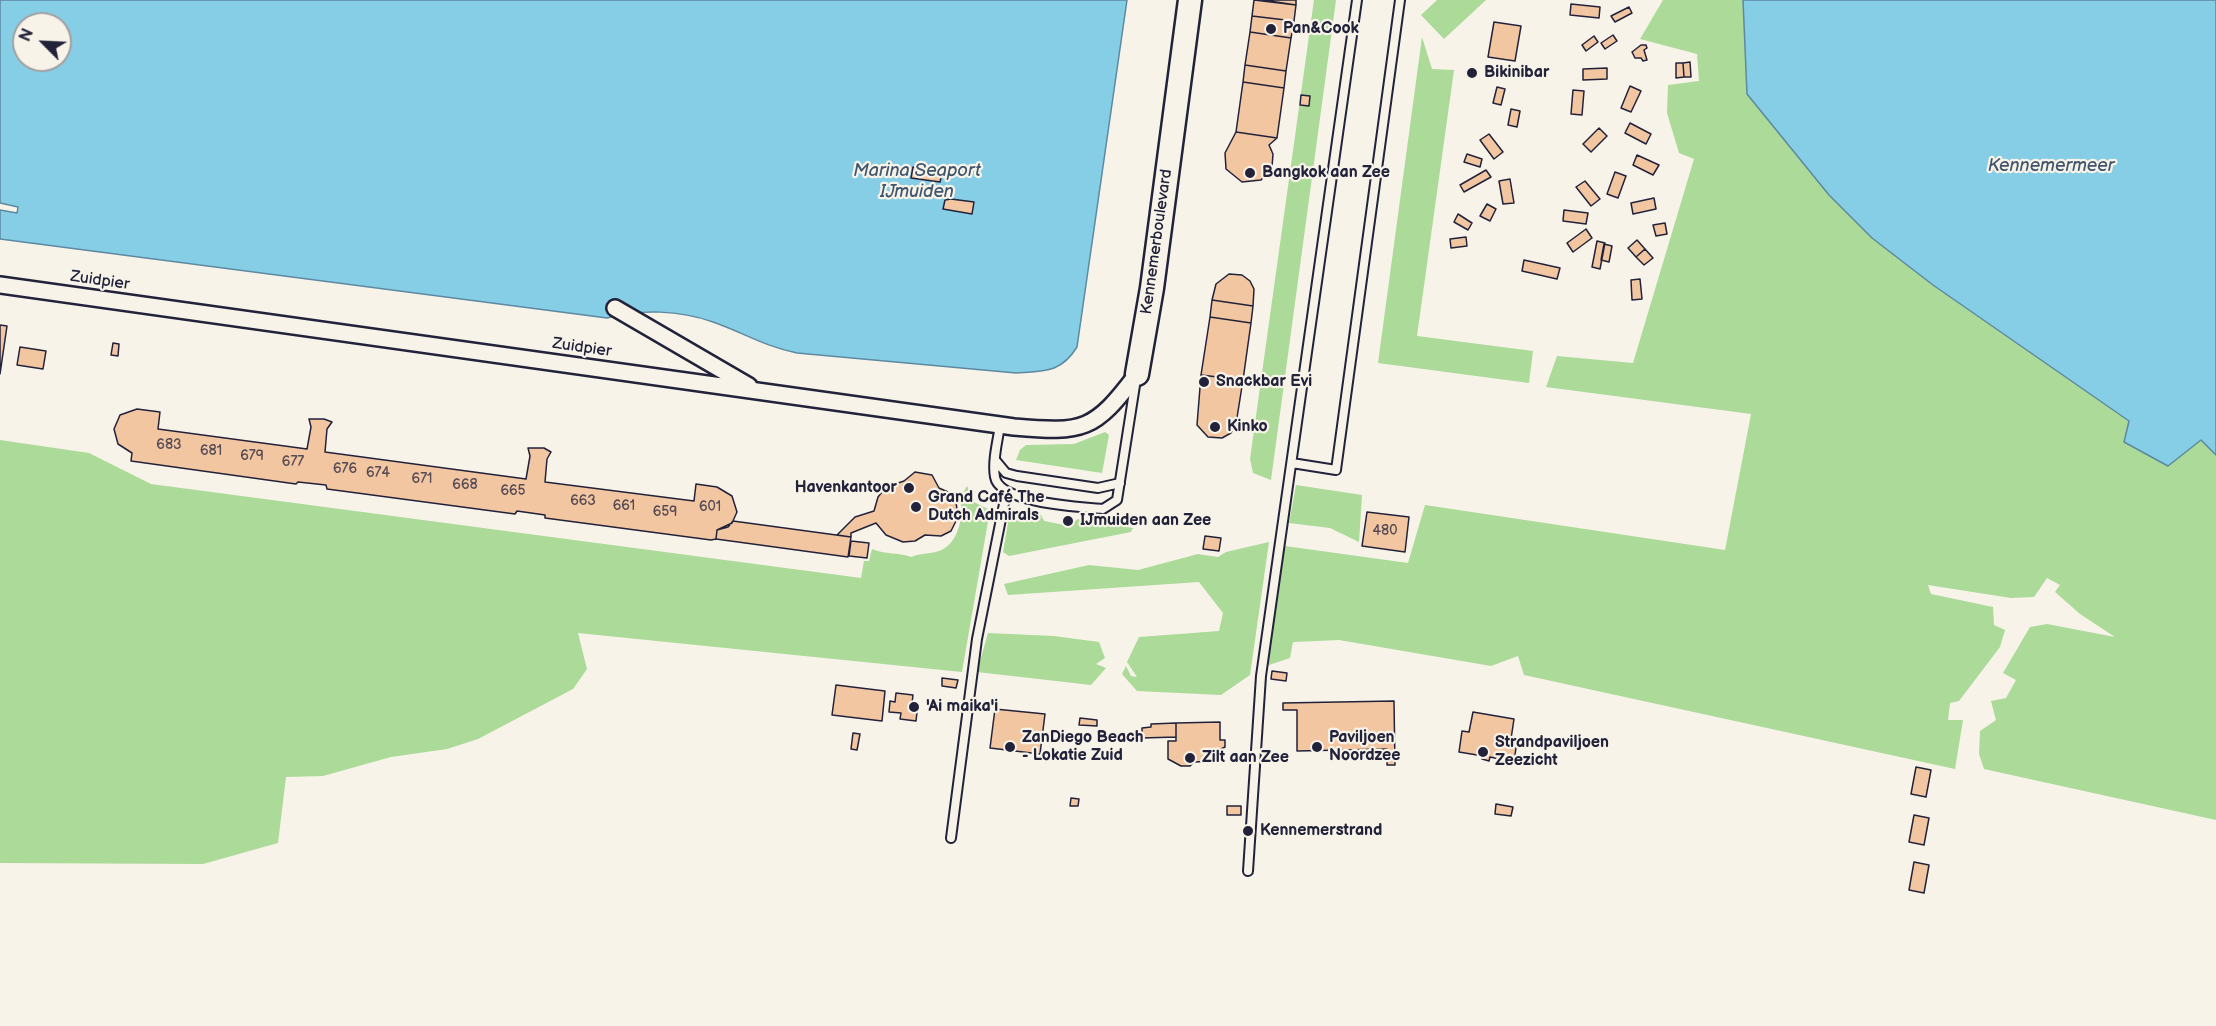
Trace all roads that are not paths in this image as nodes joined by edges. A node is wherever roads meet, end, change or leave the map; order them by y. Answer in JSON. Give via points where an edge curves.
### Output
{"nodes":[{"id":1,"x":1190,"y":0,"type":"edge"},
{"id":2,"x":1357,"y":0,"type":"edge"},
{"id":3,"x":1400,"y":0,"type":"edge"},
{"id":4,"x":0,"y":285,"type":"edge"},
{"id":5,"x":615,"y":308,"type":"dead end"},
{"id":6,"x":1137,"y":374,"type":"junction"},
{"id":7,"x":757,"y":391,"type":"junction"},
{"id":8,"x":1000,"y":425,"type":"junction"},
{"id":9,"x":996,"y":461,"type":"junction"},
{"id":10,"x":1292,"y":464,"type":"junction"},
{"id":11,"x":1120,"y":483,"type":"junction"},
{"id":12,"x":1004,"y":504,"type":"dead end"},
{"id":13,"x":951,"y":838,"type":"dead end"},
{"id":14,"x":1248,"y":871,"type":"dead end"}],
"edges":[{"from":1,"to":6,"type":"street","name":"Kennemerboulevard"},
{"from":2,"to":10,"type":"lane"},
{"from":3,"to":10,"type":"lane","via":[[1336,470]]},
{"from":4,"to":7,"type":"street","name":"Zuidpier"},
{"from":5,"to":7,"type":"street"},
{"from":6,"to":8,"type":"street","name":"Zuidpier","via":[[1114,404],[1087,426],[1052,430]]},
{"from":6,"to":11,"type":"lane","name":"Kennemerboulevard"},
{"from":7,"to":8,"type":"street","name":"Zuidpier"},
{"from":8,"to":9,"type":"lane","name":"Kennemerboulevard"},
{"from":9,"to":11,"type":"lane","via":[[1006,473],[1017,476],[1098,488]]},
{"from":9,"to":11,"type":"lane","name":"Kennemerboulevard","via":[[995,477],[1000,488],[1025,498],[1103,509],[1117,500]]},
{"from":10,"to":14,"type":"lane","via":[[1261,676]]},
{"from":12,"to":13,"type":"lane","via":[[977,639]]}]}
